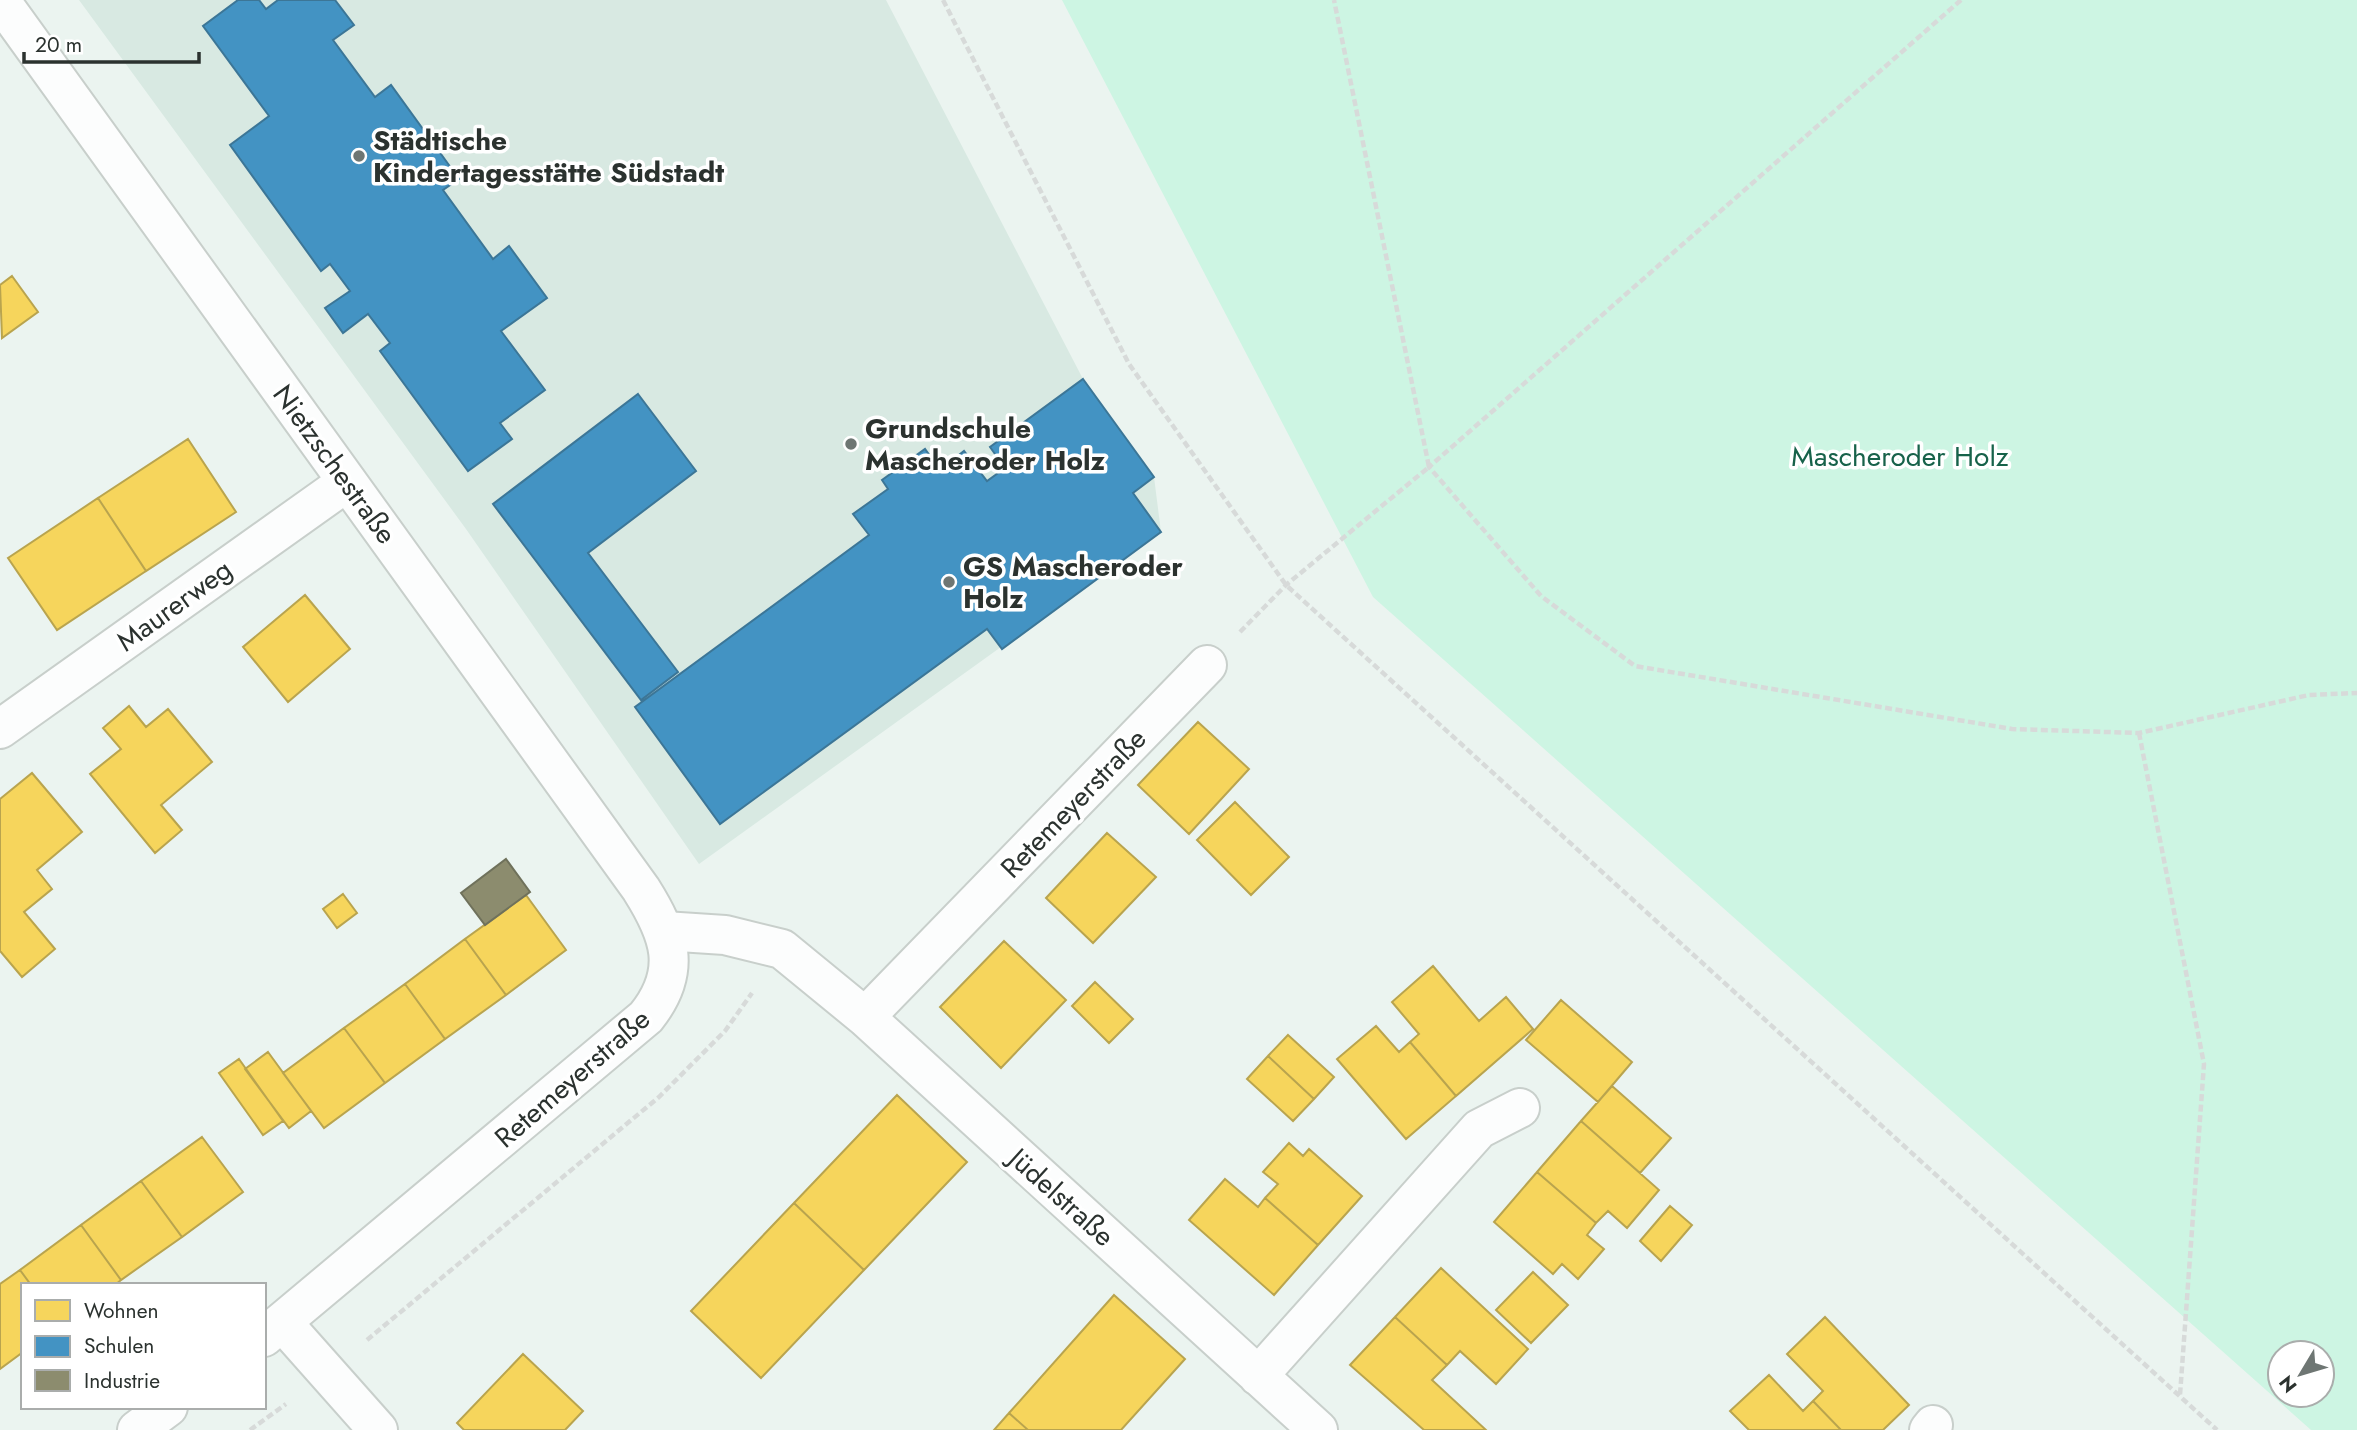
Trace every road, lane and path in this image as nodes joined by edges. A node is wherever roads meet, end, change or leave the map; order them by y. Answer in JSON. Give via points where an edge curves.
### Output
{"nodes":[{"id":1,"x":0,"y":0,"type":"edge"},
{"id":2,"x":943,"y":0,"type":"edge"},
{"id":3,"x":1334,"y":0,"type":"edge"},
{"id":4,"x":1961,"y":0,"type":"edge"},
{"id":5,"x":1429,"y":467,"type":"junction"},
{"id":6,"x":347,"y":482,"type":"junction"},
{"id":7,"x":1286,"y":585,"type":"junction"},
{"id":8,"x":1207,"y":665,"type":"joint"},
{"id":9,"x":2357,"y":693,"type":"edge"},
{"id":10,"x":0,"y":729,"type":"edge"},
{"id":11,"x":2139,"y":733,"type":"junction"},
{"id":12,"x":664,"y":931,"type":"junction"},
{"id":13,"x":782,"y":949,"type":"junction"},
{"id":14,"x":865,"y":1017,"type":"junction"},
{"id":15,"x":1520,"y":1108,"type":"dead end"},
{"id":16,"x":274,"y":1330,"type":"edge"},
{"id":17,"x":327,"y":1373,"type":"junction"},
{"id":18,"x":1258,"y":1376,"type":"junction"},
{"id":19,"x":2180,"y":1396,"type":"junction"},
{"id":20,"x":165,"y":1409,"type":"edge"},
{"id":21,"x":137,"y":1430,"type":"edge"},
{"id":22,"x":250,"y":1430,"type":"edge"},
{"id":23,"x":377,"y":1430,"type":"edge"},
{"id":24,"x":1318,"y":1430,"type":"edge"},
{"id":25,"x":2217,"y":1430,"type":"edge"}],
"edges":[{"from":1,"to":6,"type":"street","name":"Nietzschestraße"},
{"from":2,"to":7,"type":"path","via":[[1129,364]]},
{"from":3,"to":5,"type":"path"},
{"from":4,"to":5,"type":"path"},
{"from":5,"to":7,"type":"path"},
{"from":5,"to":11,"type":"path","via":[[1541,596],[1635,666],[2012,729]]},
{"from":6,"to":10,"type":"street","name":"Maurerweg"},
{"from":6,"to":12,"type":"street","name":"Nietzschestraße","via":[[641,889]]},
{"from":7,"to":8,"type":"path"},
{"from":7,"to":19,"type":"path"},
{"from":8,"to":14,"type":"street","name":"Retemeyerstraße"},
{"from":9,"to":11,"type":"path","via":[[2309,695]]},
{"from":11,"to":19,"type":"path","via":[[2204,1064]]},
{"from":12,"to":13,"type":"street","via":[[725,935]]},
{"from":12,"to":16,"type":"street","name":"Retemeyerstraße","via":[[668,972],[659,1001],[646,1017]]},
{"from":13,"to":14,"type":"street"},
{"from":13,"to":17,"type":"path","via":[[725,1031],[659,1097]]},
{"from":14,"to":18,"type":"street","name":"Jüdelstraße"},
{"from":15,"to":18,"type":"street","via":[[1479,1129]]},
{"from":16,"to":17,"type":"street"},
{"from":17,"to":22,"type":"path"},
{"from":17,"to":23,"type":"street"},
{"from":18,"to":24,"type":"street","name":"Jüdelstraße"},
{"from":19,"to":25,"type":"path"},
{"from":20,"to":21,"type":"street"}]}
